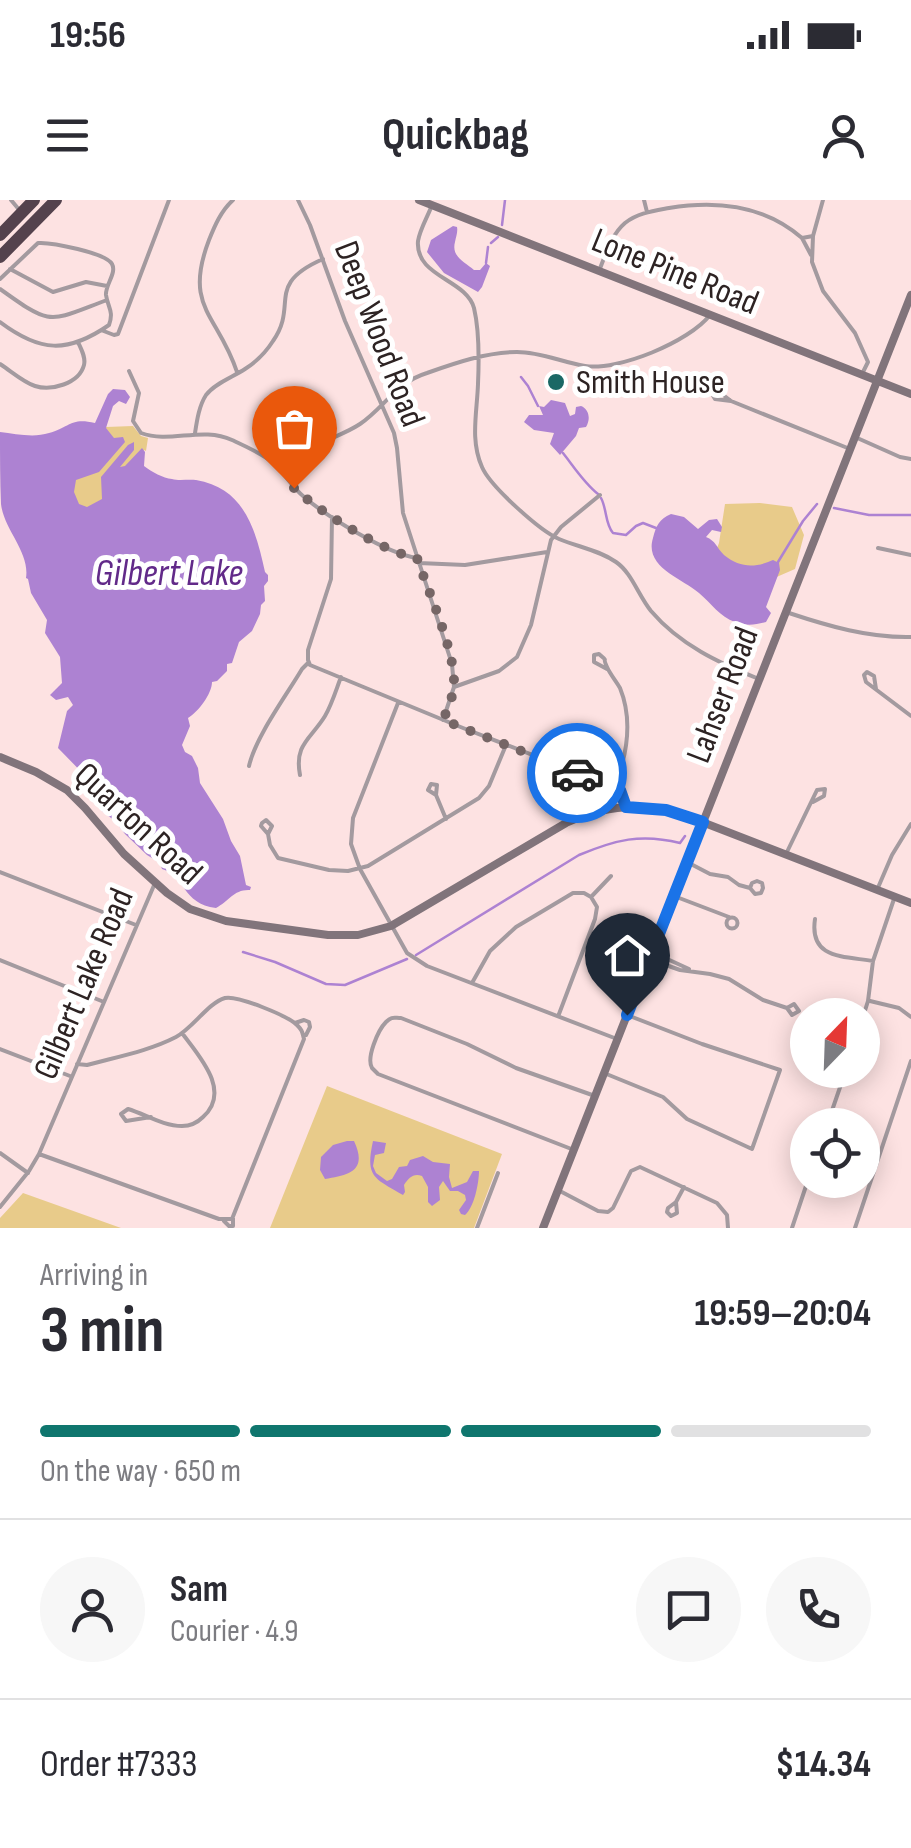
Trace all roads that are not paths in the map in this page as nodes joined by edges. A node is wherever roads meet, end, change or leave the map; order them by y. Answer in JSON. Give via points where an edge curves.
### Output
{"nodes":[{"id":1,"x":11,"y":200,"type":"edge"},
{"id":2,"x":34,"y":200,"type":"edge"},
{"id":3,"x":56,"y":200,"type":"edge"},
{"id":4,"x":169,"y":200,"type":"edge"},
{"id":5,"x":234,"y":200,"type":"edge"},
{"id":6,"x":298,"y":200,"type":"edge"},
{"id":7,"x":419,"y":200,"type":"edge"},
{"id":8,"x":644,"y":200,"type":"edge"},
{"id":9,"x":822,"y":200,"type":"edge"},
{"id":10,"x":704,"y":201,"type":"edge"},
{"id":11,"x":432,"y":205,"type":"junction"},
{"id":12,"x":22,"y":212,"type":"junction"},
{"id":13,"x":648,"y":212,"type":"junction"},
{"id":14,"x":0,"y":235,"type":"edge"},
{"id":15,"x":813,"y":236,"type":"junction"},
{"id":16,"x":802,"y":238,"type":"junction"},
{"id":17,"x":812,"y":255,"type":"junction"},
{"id":18,"x":0,"y":258,"type":"edge"},
{"id":19,"x":322,"y":260,"type":"junction"},
{"id":20,"x":10,"y":269,"type":"junction"},
{"id":21,"x":599,"y":271,"type":"junction"},
{"id":22,"x":0,"y":279,"type":"edge"},
{"id":23,"x":107,"y":286,"type":"junction"},
{"id":24,"x":0,"y":289,"type":"edge"},
{"id":25,"x":911,"y":294,"type":"edge"},
{"id":26,"x":107,"y":300,"type":"junction"},
{"id":27,"x":710,"y":315,"type":"junction"},
{"id":28,"x":0,"y":322,"type":"edge"},
{"id":29,"x":109,"y":325,"type":"junction"},
{"id":30,"x":120,"y":329,"type":"junction"},
{"id":31,"x":101,"y":330,"type":"junction"},
{"id":32,"x":78,"y":342,"type":"junction"},
{"id":33,"x":477,"y":358,"type":"junction"},
{"id":34,"x":868,"y":362,"type":"junction"},
{"id":35,"x":0,"y":364,"type":"edge"},
{"id":36,"x":884,"y":364,"type":"junction"},
{"id":37,"x":129,"y":371,"type":"dead end"},
{"id":38,"x":237,"y":373,"type":"junction"},
{"id":39,"x":861,"y":374,"type":"junction"},
{"id":40,"x":877,"y":380,"type":"junction"},
{"id":41,"x":911,"y":394,"type":"edge"},
{"id":42,"x":731,"y":401,"type":"dead end"},
{"id":43,"x":382,"y":403,"type":"junction"},
{"id":44,"x":195,"y":433,"type":"junction"},
{"id":45,"x":855,"y":437,"type":"junction"},
{"id":46,"x":850,"y":448,"type":"junction"},
{"id":47,"x":911,"y":459,"type":"edge"},
{"id":48,"x":280,"y":470,"type":"junction"},
{"id":49,"x":600,"y":496,"type":"dead end"},
{"id":50,"x":332,"y":517,"type":"junction"},
{"id":51,"x":553,"y":536,"type":"junction"},
{"id":52,"x":878,"y":548,"type":"dead end"},
{"id":53,"x":547,"y":552,"type":"junction"},
{"id":54,"x":911,"y":555,"type":"edge"},
{"id":55,"x":418,"y":560,"type":"junction"},
{"id":56,"x":786,"y":612,"type":"junction"},
{"id":57,"x":911,"y":637,"type":"edge"},
{"id":58,"x":308,"y":662,"type":"junction"},
{"id":59,"x":607,"y":668,"type":"dead end"},
{"id":60,"x":341,"y":677,"type":"junction"},
{"id":61,"x":760,"y":679,"type":"junction"},
{"id":62,"x":454,"y":688,"type":"junction"},
{"id":63,"x":876,"y":689,"type":"dead end"},
{"id":64,"x":399,"y":702,"type":"junction"},
{"id":65,"x":911,"y":716,"type":"edge"},
{"id":66,"x":443,"y":720,"type":"junction"},
{"id":67,"x":506,"y":745,"type":"junction"},
{"id":68,"x":0,"y":756,"type":"edge"},
{"id":69,"x":249,"y":766,"type":"dead end"},
{"id":70,"x":300,"y":775,"type":"dead end"},
{"id":71,"x":615,"y":788,"type":"junction"},
{"id":72,"x":436,"y":795,"type":"dead end"},
{"id":73,"x":812,"y":802,"type":"dead end"},
{"id":74,"x":626,"y":807,"type":"junction"},
{"id":75,"x":446,"y":819,"type":"junction"},
{"id":76,"x":703,"y":822,"type":"junction"},
{"id":77,"x":911,"y":824,"type":"edge"},
{"id":78,"x":268,"y":834,"type":"dead end"},
{"id":79,"x":786,"y":854,"type":"junction"},
{"id":80,"x":688,"y":862,"type":"junction"},
{"id":81,"x":360,"y":869,"type":"junction"},
{"id":82,"x":0,"y":872,"type":"edge"},
{"id":83,"x":612,"y":876,"type":"dead end"},
{"id":84,"x":155,"y":883,"type":"junction"},
{"id":85,"x":750,"y":888,"type":"dead end"},
{"id":86,"x":876,"y":890,"type":"junction"},
{"id":87,"x":674,"y":896,"type":"junction"},
{"id":88,"x":591,"y":897,"type":"junction"},
{"id":89,"x":894,"y":897,"type":"junction"},
{"id":90,"x":911,"y":903,"type":"edge"},
{"id":91,"x":729,"y":917,"type":"dead end"},
{"id":92,"x":815,"y":919,"type":"dead end"},
{"id":93,"x":136,"y":924,"type":"junction"},
{"id":94,"x":391,"y":926,"type":"junction"},
{"id":95,"x":651,"y":956,"type":"junction"},
{"id":96,"x":0,"y":960,"type":"edge"},
{"id":97,"x":873,"y":960,"type":"junction"},
{"id":98,"x":472,"y":983,"type":"junction"},
{"id":99,"x":868,"y":998,"type":"edge"},
{"id":100,"x":104,"y":1002,"type":"junction"},
{"id":101,"x":880,"y":1004,"type":"edge"},
{"id":102,"x":788,"y":1008,"type":"dead end"},
{"id":103,"x":627,"y":1015,"type":"junction"},
{"id":104,"x":558,"y":1016,"type":"junction"},
{"id":105,"x":911,"y":1017,"type":"edge"},
{"id":106,"x":295,"y":1024,"type":"junction"},
{"id":107,"x":182,"y":1033,"type":"junction"},
{"id":108,"x":304,"y":1036,"type":"junction"},
{"id":109,"x":617,"y":1039,"type":"junction"},
{"id":110,"x":0,"y":1049,"type":"edge"},
{"id":111,"x":911,"y":1061,"type":"edge"},
{"id":112,"x":77,"y":1064,"type":"junction"},
{"id":113,"x":604,"y":1073,"type":"junction"},
{"id":114,"x":71,"y":1077,"type":"junction"},
{"id":115,"x":595,"y":1096,"type":"junction"},
{"id":116,"x":151,"y":1117,"type":"junction"},
{"id":117,"x":574,"y":1150,"type":"junction"},
{"id":118,"x":0,"y":1153,"type":"edge"},
{"id":119,"x":39,"y":1154,"type":"junction"},
{"id":120,"x":28,"y":1173,"type":"junction"},
{"id":121,"x":498,"y":1173,"type":"dead end"},
{"id":122,"x":684,"y":1187,"type":"junction"},
{"id":123,"x":558,"y":1190,"type":"junction"},
{"id":124,"x":802,"y":1198,"type":"edge"},
{"id":125,"x":676,"y":1202,"type":"dead end"},
{"id":126,"x":0,"y":1207,"type":"edge"},
{"id":127,"x":478,"y":1226,"type":"edge"},
{"id":128,"x":488,"y":1228,"type":"edge"},
{"id":129,"x":544,"y":1228,"type":"edge"},
{"id":130,"x":728,"y":1228,"type":"edge"},
{"id":131,"x":792,"y":1228,"type":"edge"},
{"id":132,"x":854,"y":1228,"type":"edge"}],
"edges":[{"from":1,"to":12,"type":"street"},
{"from":2,"to":12,"type":"highway"},
{"from":3,"to":18,"type":"highway"},
{"from":4,"to":30,"type":"street"},
{"from":5,"to":38,"type":"street","via":[[212,232],[199,288]]},
{"from":6,"to":19,"type":"street","name":"Deep Wood Road"},
{"from":7,"to":11,"type":"street","name":"Lone Pine Road"},
{"from":8,"to":13,"type":"street"},
{"from":9,"to":15,"type":"street"},
{"from":10,"to":13,"type":"street"},
{"from":10,"to":16,"type":"street","via":[[760,212]]},
{"from":11,"to":21,"type":"street","name":"Lone Pine Road"},
{"from":11,"to":33,"type":"street","via":[[419,248],[432,270],[472,302]]},
{"from":12,"to":14,"type":"highway"},
{"from":13,"to":21,"type":"street","via":[[617,232]]},
{"from":15,"to":16,"type":"street"},
{"from":15,"to":17,"type":"street"},
{"from":16,"to":17,"type":"street"},
{"from":17,"to":34,"type":"street","via":[[822,291]]},
{"from":19,"to":38,"type":"street","via":[[295,274],[276,338]]},
{"from":19,"to":43,"type":"street","name":"Deep Wood Road"},
{"from":20,"to":22,"type":"street"},
{"from":20,"to":23,"type":"street","via":[[53,292],[86,282]]},
{"from":20,"to":23,"type":"street","via":[[36,244],[64,245],[112,263]]},
{"from":21,"to":27,"type":"street","name":"Lone Pine Road"},
{"from":23,"to":26,"type":"street"},
{"from":24,"to":26,"type":"street","via":[[54,319]]},
{"from":25,"to":36,"type":"street","name":"Lahser Road"},
{"from":26,"to":29,"type":"street"},
{"from":27,"to":33,"type":"street","via":[[670,346],[599,366],[529,352]]},
{"from":27,"to":39,"type":"street","name":"Lone Pine Road"},
{"from":28,"to":32,"type":"street","via":[[39,344]]},
{"from":29,"to":30,"type":"street"},
{"from":29,"to":31,"type":"street"},
{"from":30,"to":31,"type":"street","via":[[114,335]]},
{"from":31,"to":32,"type":"street"},
{"from":32,"to":35,"type":"street","via":[[84,366],[60,386],[36,386]]},
{"from":33,"to":43,"type":"street","via":[[412,378]]},
{"from":33,"to":51,"type":"street","via":[[474,437],[480,465],[498,490]]},
{"from":34,"to":36,"type":"street"},
{"from":34,"to":39,"type":"street"},
{"from":36,"to":40,"type":"street","name":"Lahser Road"},
{"from":37,"to":44,"type":"street","via":[[139,393],[133,416],[138,432]]},
{"from":38,"to":44,"type":"street","via":[[207,394]]},
{"from":39,"to":40,"type":"street","name":"Lone Pine Road"},
{"from":40,"to":41,"type":"street","name":"Lone Pine Road"},
{"from":40,"to":45,"type":"street","name":"Lahser Road"},
{"from":42,"to":46,"type":"street"},
{"from":43,"to":48,"type":"street","via":[[360,424]]},
{"from":43,"to":55,"type":"street","name":"Deep Wood Road"},
{"from":44,"to":48,"type":"street","via":[[229,439]]},
{"from":45,"to":46,"type":"street","name":"Lahser Road"},
{"from":45,"to":47,"type":"street"},
{"from":46,"to":56,"type":"street","name":"Lahser Road"},
{"from":48,"to":50,"type":"street"},
{"from":49,"to":51,"type":"street"},
{"from":50,"to":55,"type":"street"},
{"from":50,"to":58,"type":"street","via":[[331,579]]},
{"from":51,"to":53,"type":"street"},
{"from":51,"to":61,"type":"street","via":[[614,560],[678,637]]},
{"from":52,"to":54,"type":"street"},
{"from":53,"to":55,"type":"street","via":[[466,565]]},
{"from":53,"to":62,"type":"street","via":[[520,653],[506,667]]},
{"from":55,"to":62,"type":"street","name":"Deep Wood Road"},
{"from":56,"to":57,"type":"street","via":[[852,631]]},
{"from":56,"to":61,"type":"street","name":"Lahser Road"},
{"from":58,"to":60,"type":"street"},
{"from":58,"to":69,"type":"street"},
{"from":59,"to":71,"type":"street","via":[[628,724]]},
{"from":60,"to":64,"type":"street"},
{"from":60,"to":70,"type":"street","via":[[302,746]]},
{"from":61,"to":76,"type":"street","name":"Lahser Road"},
{"from":62,"to":66,"type":"street","name":"Deep Wood Road"},
{"from":63,"to":65,"type":"street"},
{"from":64,"to":66,"type":"street"},
{"from":64,"to":81,"type":"street","via":[[353,818],[351,844]]},
{"from":66,"to":67,"type":"street"},
{"from":67,"to":71,"type":"street"},
{"from":67,"to":75,"type":"street","via":[[485,792]]},
{"from":68,"to":84,"type":"street","name":"Quarton Road","via":[[66,790]]},
{"from":71,"to":74,"type":"street"},
{"from":72,"to":75,"type":"street"},
{"from":73,"to":79,"type":"street"},
{"from":74,"to":76,"type":"street","name":"Quarton Road"},
{"from":74,"to":94,"type":"street","name":"Quarton Road","via":[[558,826]]},
{"from":75,"to":81,"type":"street"},
{"from":76,"to":79,"type":"street","name":"Quarton Road"},
{"from":76,"to":80,"type":"street","name":"Lahser Road"},
{"from":77,"to":86,"type":"street"},
{"from":78,"to":81,"type":"street","via":[[281,859],[335,871]]},
{"from":79,"to":86,"type":"street","name":"Quarton Road"},
{"from":80,"to":85,"type":"street"},
{"from":80,"to":87,"type":"street","name":"Lahser Road"},
{"from":81,"to":94,"type":"street"},
{"from":82,"to":93,"type":"street"},
{"from":83,"to":88,"type":"street"},
{"from":84,"to":93,"type":"street","name":"Gilbert Lake Road"},
{"from":84,"to":94,"type":"street","name":"Quarton Road","via":[[190,909],[234,923],[336,936]]},
{"from":86,"to":89,"type":"street","name":"Quarton Road"},
{"from":87,"to":91,"type":"street"},
{"from":87,"to":95,"type":"street","name":"Lahser Road"},
{"from":88,"to":98,"type":"street","via":[[572,893],[516,927],[490,950]]},
{"from":88,"to":104,"type":"street","via":[[596,919]]},
{"from":89,"to":90,"type":"street","name":"Quarton Road"},
{"from":89,"to":97,"type":"street"},
{"from":92,"to":97,"type":"street","via":[[823,950]]},
{"from":93,"to":100,"type":"street","name":"Gilbert Lake Road"},
{"from":94,"to":98,"type":"street","via":[[416,960]]},
{"from":95,"to":102,"type":"street","via":[[673,968],[729,979]]},
{"from":95,"to":103,"type":"street","name":"Lahser Road"},
{"from":96,"to":100,"type":"street"},
{"from":97,"to":99,"type":"street"},
{"from":98,"to":104,"type":"street"},
{"from":100,"to":112,"type":"street","name":"Gilbert Lake Road"},
{"from":101,"to":105,"type":"street"},
{"from":103,"to":109,"type":"street","name":"Lahser Road"},
{"from":103,"to":113,"type":"street","via":[[780,1070],[752,1149],[691,1121],[663,1097]]},
{"from":104,"to":109,"type":"street"},
{"from":106,"to":107,"type":"street","via":[[229,998]]},
{"from":106,"to":108,"type":"street"},
{"from":106,"to":108,"type":"street","via":[[309,1022]]},
{"from":107,"to":112,"type":"street"},
{"from":107,"to":116,"type":"street","via":[[212,1077],[213,1103],[186,1126]]},
{"from":108,"to":119,"type":"street","via":[[229,1220]]},
{"from":109,"to":113,"type":"street","name":"Lahser Road"},
{"from":110,"to":114,"type":"street"},
{"from":111,"to":132,"type":"street"},
{"from":112,"to":114,"type":"street","name":"Gilbert Lake Road"},
{"from":113,"to":115,"type":"street","name":"Lahser Road"},
{"from":114,"to":119,"type":"street","name":"Gilbert Lake Road"},
{"from":115,"to":117,"type":"street","name":"Lahser Road"},
{"from":115,"to":117,"type":"street","via":[[398,1018],[384,1024],[372,1052],[371,1066],[382,1075]]},
{"from":116,"to":116,"type":"street","via":[[128,1109],[121,1114],[128,1121]]},
{"from":117,"to":123,"type":"street","name":"Lahser Road"},
{"from":118,"to":120,"type":"street"},
{"from":119,"to":120,"type":"street","name":"Gilbert Lake Road"},
{"from":120,"to":126,"type":"street","name":"Gilbert Lake Road"},
{"from":121,"to":127,"type":"street"},
{"from":122,"to":123,"type":"street","via":[[636,1167],[605,1213]]},
{"from":122,"to":125,"type":"street"},
{"from":122,"to":130,"type":"street","via":[[720,1206]]},
{"from":123,"to":129,"type":"street","name":"Lahser Road"},
{"from":124,"to":131,"type":"street"},
{"from":127,"to":128,"type":"street"}]}
